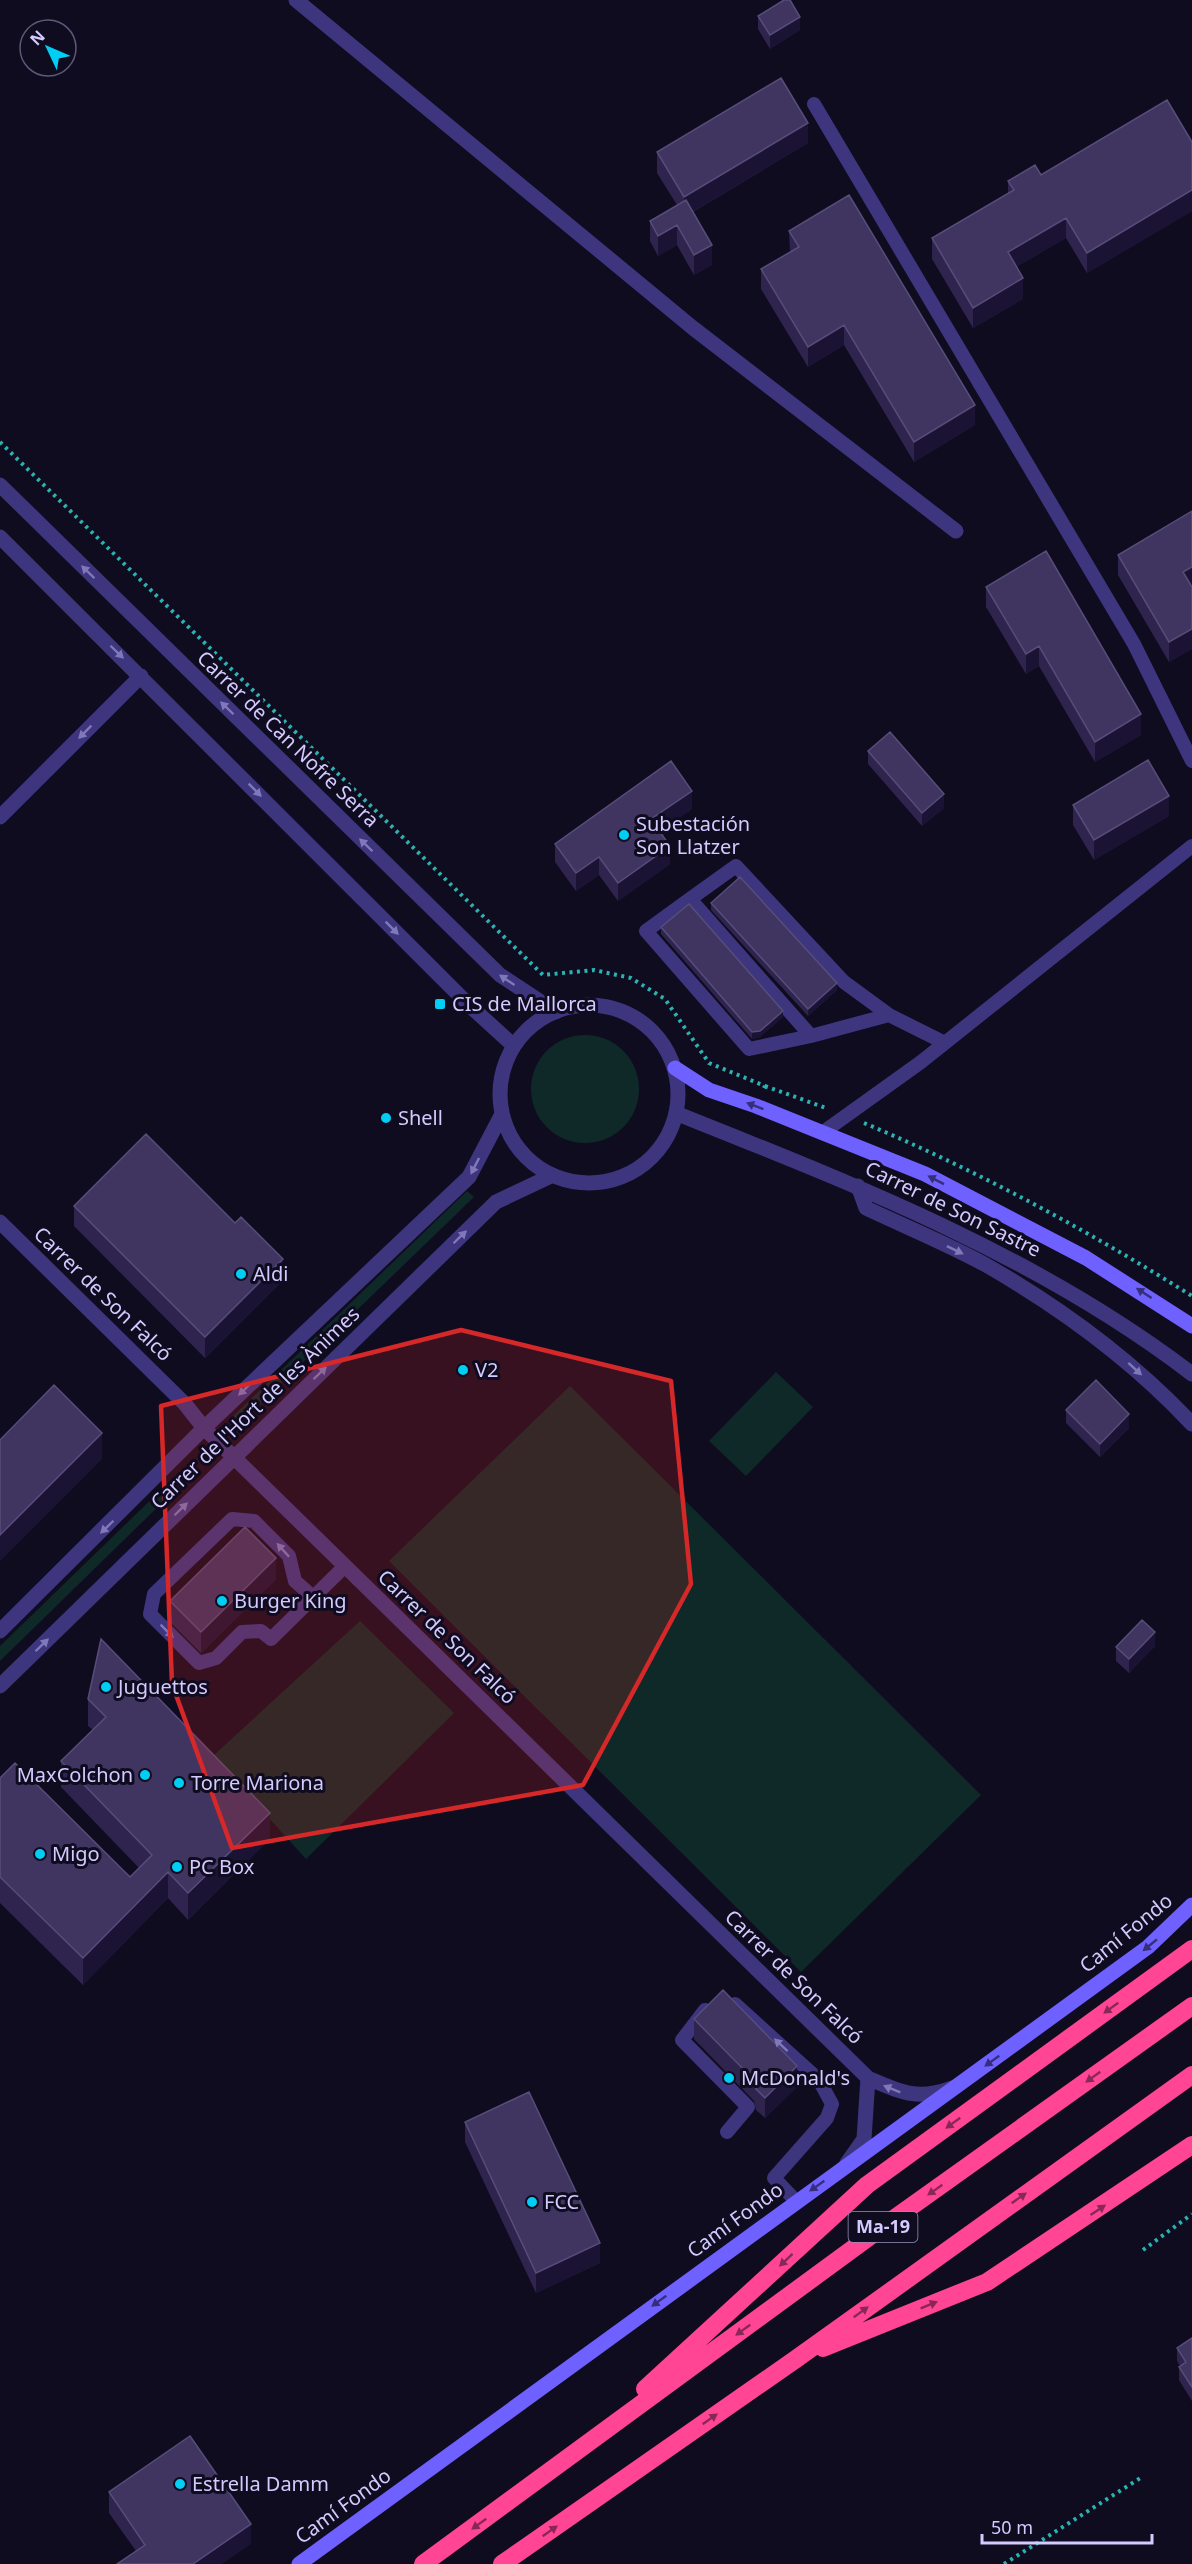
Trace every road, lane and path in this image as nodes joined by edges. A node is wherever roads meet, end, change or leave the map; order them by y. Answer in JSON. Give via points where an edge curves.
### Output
{"nodes":[{"id":1,"x":296,"y":0,"type":"edge"},
{"id":2,"x":814,"y":104,"type":"dead end"},
{"id":3,"x":0,"y":442,"type":"edge"},
{"id":4,"x":0,"y":485,"type":"edge"},
{"id":5,"x":956,"y":531,"type":"dead end"},
{"id":6,"x":0,"y":537,"type":"edge"},
{"id":7,"x":141,"y":676,"type":"junction"},
{"id":8,"x":1192,"y":761,"type":"edge"},
{"id":9,"x":0,"y":817,"type":"edge"},
{"id":10,"x":1192,"y":846,"type":"edge"},
{"id":11,"x":690,"y":899,"type":"junction"},
{"id":12,"x":556,"y":1012,"type":"junction"},
{"id":13,"x":889,"y":1016,"type":"junction"},
{"id":14,"x":811,"y":1036,"type":"junction"},
{"id":15,"x":945,"y":1043,"type":"junction"},
{"id":16,"x":514,"y":1046,"type":"junction"},
{"id":17,"x":675,"y":1068,"type":"junction"},
{"id":18,"x":756,"y":1106,"type":"junction"},
{"id":19,"x":502,"y":1114,"type":"junction"},
{"id":20,"x":678,"y":1114,"type":"junction"},
{"id":21,"x":822,"y":1132,"type":"junction"},
{"id":22,"x":551,"y":1176,"type":"junction"},
{"id":23,"x":858,"y":1186,"type":"junction"},
{"id":24,"x":0,"y":1222,"type":"edge"},
{"id":25,"x":1192,"y":1326,"type":"edge"},
{"id":26,"x":1192,"y":1374,"type":"edge"},
{"id":27,"x":1192,"y":1424,"type":"edge"},
{"id":28,"x":204,"y":1428,"type":"junction"},
{"id":29,"x":234,"y":1457,"type":"junction"},
{"id":30,"x":345,"y":1566,"type":"junction"},
{"id":31,"x":313,"y":1597,"type":"junction"},
{"id":32,"x":0,"y":1631,"type":"edge"},
{"id":33,"x":0,"y":1686,"type":"edge"},
{"id":34,"x":1192,"y":1905,"type":"edge"},
{"id":35,"x":1192,"y":1949,"type":"edge"},
{"id":36,"x":1192,"y":2006,"type":"edge"},
{"id":37,"x":1192,"y":2075,"type":"edge"},
{"id":38,"x":867,"y":2078,"type":"junction"},
{"id":39,"x":959,"y":2085,"type":"junction"},
{"id":40,"x":728,"y":2132,"type":"dead end"},
{"id":41,"x":1192,"y":2145,"type":"edge"},
{"id":42,"x":844,"y":2167,"type":"junction"},
{"id":43,"x":796,"y":2201,"type":"junction"},
{"id":44,"x":1192,"y":2214,"type":"edge"},
{"id":45,"x":1143,"y":2250,"type":"dead end"},
{"id":46,"x":796,"y":2359,"type":"junction"},
{"id":47,"x":577,"y":2452,"type":"junction"},
{"id":48,"x":1142,"y":2477,"type":"dead end"},
{"id":49,"x":299,"y":2564,"type":"edge"},
{"id":50,"x":423,"y":2564,"type":"edge"},
{"id":51,"x":502,"y":2564,"type":"edge"},
{"id":52,"x":1004,"y":2564,"type":"edge"}],
"edges":[{"from":1,"to":5,"type":"street","via":[[693,328]]},
{"from":2,"to":8,"type":"lane","via":[[1134,644]]},
{"from":3,"to":18,"type":"path","via":[[543,975],[594,970],[631,978],[665,999],[709,1063],[765,1086]]},
{"from":12,"to":4,"type":"street","name":"Carrer de Can Nofre Serra","one_way":true,"via":[[500,975]]},
{"from":6,"to":7,"type":"street","one_way":true},
{"from":7,"to":9,"type":"street","one_way":true},
{"from":7,"to":16,"type":"street","one_way":true},
{"from":10,"to":15,"type":"lane"},
{"from":11,"to":13,"type":"lane","via":[[736,866],[844,982]]},
{"from":11,"to":14,"type":"lane"},
{"from":11,"to":14,"type":"lane","via":[[646,932],[749,1049]]},
{"from":12,"to":16,"type":"street","via":[[540,1020]]},
{"from":12,"to":17,"type":"street","via":[[585,1005],[614,1008],[640,1021],[661,1041]]},
{"from":13,"to":14,"type":"lane"},
{"from":13,"to":15,"type":"lane"},
{"from":15,"to":21,"type":"lane"},
{"from":16,"to":19,"type":"street","via":[[504,1067],[500,1090]]},
{"from":18,"to":17,"type":"street","one_way":true,"via":[[709,1090]]},
{"from":17,"to":20,"type":"street"},
{"from":18,"to":21,"type":"street"},
{"from":19,"to":22,"type":"street","via":[[511,1139],[529,1161]]},
{"from":19,"to":28,"type":"street","name":"Carrer de l'Hort de les Ànimes","one_way":true,"via":[[469,1177]]},
{"from":20,"to":22,"type":"street","via":[[658,1151],[636,1170],[609,1182],[580,1184]]},
{"from":20,"to":23,"type":"street","name":"Carrer de Son Sastre"},
{"from":25,"to":21,"type":"street","one_way":true,"via":[[1136,1288],[1044,1235],[925,1174]]},
{"from":29,"to":22,"type":"street","name":"Carrer de l'Hort de les Ànimes","one_way":true,"via":[[496,1202]]},
{"from":23,"to":26,"type":"street","name":"Carrer de Son Sastre","via":[[1069,1290]]},
{"from":23,"to":27,"type":"street","one_way":true,"via":[[866,1208],[986,1265],[1090,1333],[1129,1363]]},
{"from":24,"to":28,"type":"street","name":"Carrer de Son Falcó","via":[[185,1404]]},
{"from":28,"to":29,"type":"street","name":"Carrer de Son Falcó"},
{"from":28,"to":32,"type":"street","name":"Carrer de l'Hort de les Ànimes","one_way":true},
{"from":29,"to":30,"type":"street","name":"Carrer de Son Falcó"},
{"from":33,"to":29,"type":"street","name":"Carrer de l'Hort de les Ànimes","one_way":true},
{"from":30,"to":31,"type":"lane"},
{"from":30,"to":38,"type":"street","name":"Carrer de Son Falcó"},
{"from":31,"to":31,"type":"lane","one_way":true,"via":[[295,1581],[289,1556],[254,1521],[232,1519],[154,1593],[150,1614],[199,1663],[216,1658],[242,1632],[261,1631],[271,1639]]},
{"from":34,"to":39,"type":"street","name":"Camí Fondo","one_way":true,"via":[[1148,1947]]},
{"from":35,"to":47,"type":"highway","one_way":true,"via":[[867,2185]]},
{"from":36,"to":47,"type":"highway","number":"Ma-19","one_way":true},
{"from":46,"to":37,"type":"highway","number":"Ma-19","one_way":true},
{"from":39,"to":38,"type":"street","one_way":true,"via":[[938,2093],[915,2095]]},
{"from":38,"to":42,"type":"street","via":[[864,2139]]},
{"from":39,"to":42,"type":"street","name":"Camí Fondo"},
{"from":43,"to":40,"type":"lane","one_way":true,"via":[[774,2178],[827,2118],[832,2104],[819,2080],[726,1996],[716,2000],[682,2040],[748,2107]]},
{"from":46,"to":41,"type":"highway","one_way":true,"via":[[987,2282]]},
{"from":42,"to":43,"type":"street","name":"Camí Fondo","one_way":true},
{"from":43,"to":49,"type":"street","name":"Camí Fondo","one_way":true},
{"from":44,"to":45,"type":"path"},
{"from":51,"to":46,"type":"highway","number":"Ma-19","one_way":true},
{"from":47,"to":50,"type":"highway","number":"Ma-19","one_way":true},
{"from":48,"to":52,"type":"path"}]}
